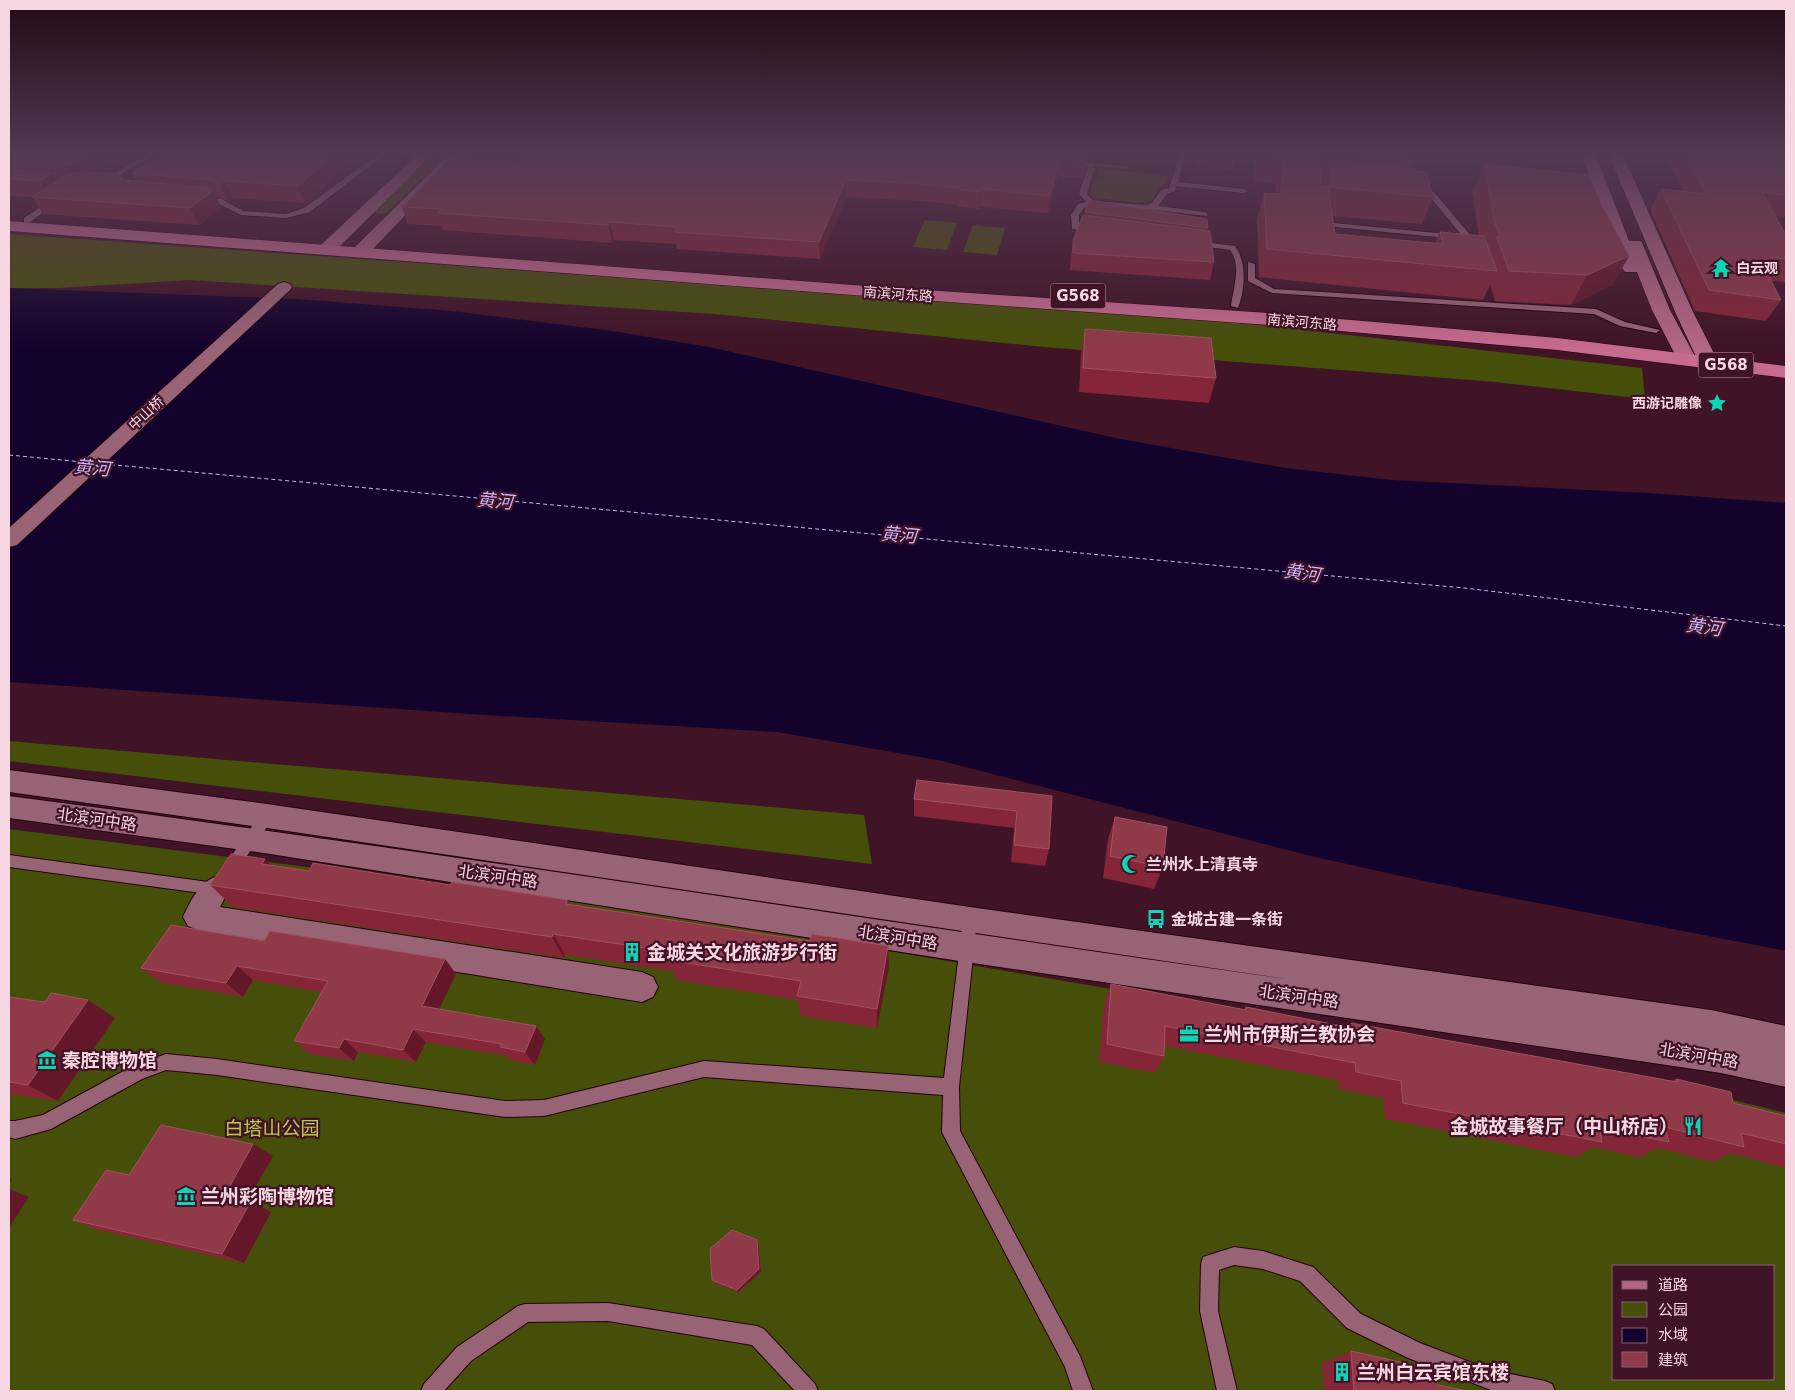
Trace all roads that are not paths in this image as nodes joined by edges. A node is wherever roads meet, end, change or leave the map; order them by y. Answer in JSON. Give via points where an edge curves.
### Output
{"nodes":[{"id":1,"x":358,"y":218,"type":"edge"},
{"id":2,"x":395,"y":218,"type":"edge"},
{"id":3,"x":1075,"y":218,"type":"edge"},
{"id":4,"x":1451,"y":218,"type":"edge"},
{"id":5,"x":1611,"y":218,"type":"edge"},
{"id":6,"x":1627,"y":218,"type":"edge"},
{"id":7,"x":1631,"y":218,"type":"edge"},
{"id":8,"x":1643,"y":218,"type":"edge"},
{"id":9,"x":9,"y":219,"type":"edge"},
{"id":10,"x":27,"y":220,"type":"joint"},
{"id":11,"x":1326,"y":224,"type":"edge"},
{"id":12,"x":9,"y":226,"type":"edge"},
{"id":13,"x":1106,"y":232,"type":"edge"},
{"id":14,"x":1468,"y":238,"type":"junction"},
{"id":15,"x":1186,"y":242,"type":"edge"},
{"id":16,"x":331,"y":244,"type":"junction"},
{"id":17,"x":365,"y":246,"type":"junction"},
{"id":18,"x":1474,"y":255,"type":"edge"},
{"id":19,"x":1251,"y":264,"type":"dead end"},
{"id":20,"x":284,"y":287,"type":"dead end"},
{"id":21,"x":1235,"y":306,"type":"junction"},
{"id":22,"x":1666,"y":311,"type":"junction"},
{"id":23,"x":1682,"y":350,"type":"junction"},
{"id":24,"x":1786,"y":359,"type":"edge"},
{"id":25,"x":1786,"y":372,"type":"edge"},
{"id":26,"x":9,"y":540,"type":"edge"},
{"id":27,"x":9,"y":781,"type":"edge"},
{"id":28,"x":9,"y":807,"type":"edge"},
{"id":29,"x":267,"y":816,"type":"junction"},
{"id":30,"x":250,"y":839,"type":"junction"},
{"id":31,"x":9,"y":861,"type":"edge"},
{"id":32,"x":215,"y":890,"type":"junction"},
{"id":33,"x":968,"y":934,"type":"junction"},
{"id":34,"x":642,"y":987,"type":"dead end"},
{"id":35,"x":1786,"y":1042,"type":"edge"},
{"id":36,"x":1786,"y":1072,"type":"edge"},
{"id":37,"x":951,"y":1087,"type":"junction"},
{"id":38,"x":9,"y":1129,"type":"edge"},
{"id":39,"x":431,"y":1391,"type":"edge"},
{"id":40,"x":808,"y":1391,"type":"edge"},
{"id":41,"x":1083,"y":1391,"type":"edge"},
{"id":42,"x":1227,"y":1391,"type":"edge"},
{"id":43,"x":1546,"y":1391,"type":"edge"}],
"edges":[{"from":1,"to":16,"type":"main road"},
{"from":2,"to":17,"type":"main road"},
{"from":3,"to":13,"type":"lane","via":[[1075,227]]},
{"from":4,"to":14,"type":"lane"},
{"from":5,"to":23,"type":"main road","via":[[1620,242]]},
{"from":6,"to":22,"type":"main road"},
{"from":7,"to":22,"type":"main road"},
{"from":8,"to":23,"type":"main road","via":[[1684,314]]},
{"from":9,"to":10,"type":"highway","name":"南滨河东路","number":"G568"},
{"from":10,"to":16,"type":"highway","name":"南滨河东路","number":"G568"},
{"from":11,"to":14,"type":"lane"},
{"from":12,"to":16,"type":"highway","name":"南滨河东路","number":"G568"},
{"from":14,"to":18,"type":"lane"},
{"from":15,"to":21,"type":"lane","via":[[1236,251],[1239,263]]},
{"from":16,"to":17,"type":"highway","name":"南滨河东路","number":"G568"},
{"from":17,"to":21,"type":"highway","name":"南滨河东路","number":"G568"},
{"from":17,"to":23,"type":"highway","name":"南滨河东路","number":"G568","via":[[876,292],[1283,320],[1558,344]]},
{"from":19,"to":23,"type":"lane","via":[[1252,279],[1272,291],[1490,302],[1596,312]]},
{"from":20,"to":26,"type":"street","name":"中山桥"},
{"from":21,"to":23,"type":"highway","name":"南滨河东路","number":"G568"},
{"from":22,"to":23,"type":"main road"},
{"from":23,"to":24,"type":"highway","name":"南滨河东路","number":"G568"},
{"from":23,"to":25,"type":"highway","name":"南滨河东路","number":"G568"},
{"from":27,"to":29,"type":"street","name":"北滨河中路"},
{"from":28,"to":30,"type":"street","name":"北滨河中路"},
{"from":29,"to":30,"type":"lane"},
{"from":29,"to":33,"type":"street","name":"北滨河中路","via":[[810,894]]},
{"from":30,"to":32,"type":"lane"},
{"from":30,"to":33,"type":"street","name":"北滨河中路","via":[[803,921]]},
{"from":31,"to":32,"type":"lane"},
{"from":32,"to":34,"type":"street","via":[[198,917]]},
{"from":33,"to":35,"type":"street","name":"北滨河中路","via":[[1613,1011],[1711,1026]]},
{"from":33,"to":36,"type":"street","name":"北滨河中路","via":[[1721,1057]]},
{"from":33,"to":37,"type":"lane"},
{"from":37,"to":38,"type":"lane","via":[[704,1069],[544,1108],[505,1109],[166,1062],[137,1073],[45,1123]]},
{"from":37,"to":41,"type":"lane","via":[[951,1132],[1073,1362]]},
{"from":39,"to":40,"type":"lane","via":[[464,1354],[525,1313],[608,1312],[757,1336]]},
{"from":42,"to":43,"type":"lane","via":[[1209,1311],[1210,1264],[1234,1256],[1263,1260],[1306,1274],[1354,1321],[1415,1351],[1491,1380]]}]}
